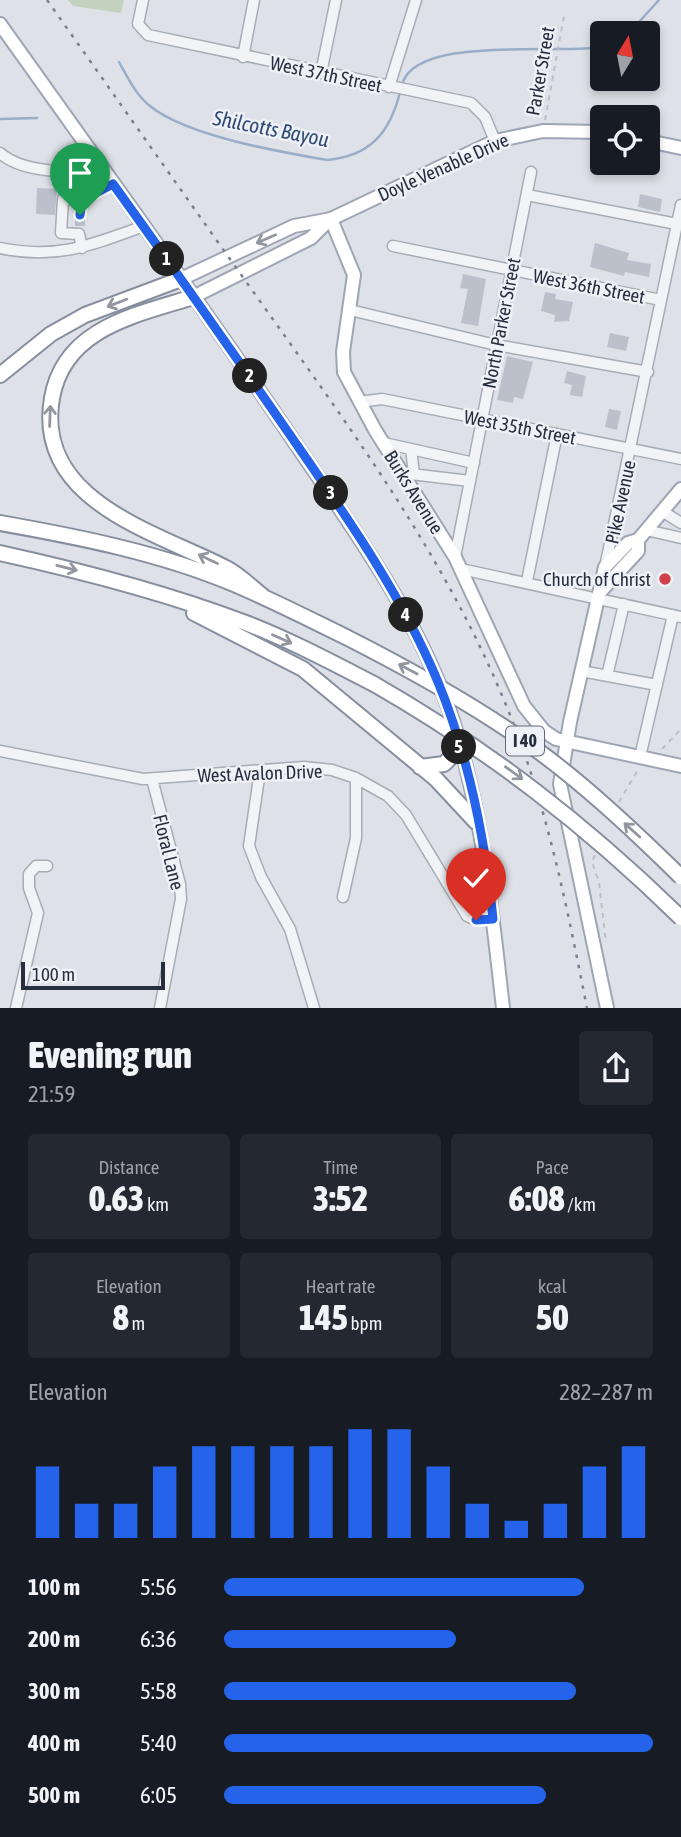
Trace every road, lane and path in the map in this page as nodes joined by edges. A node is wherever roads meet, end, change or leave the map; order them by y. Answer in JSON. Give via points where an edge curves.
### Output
{"nodes":[{"id":1,"x":143,"y":0,"type":"edge"},
{"id":2,"x":254,"y":0,"type":"edge"},
{"id":3,"x":336,"y":0,"type":"edge"},
{"id":4,"x":416,"y":0,"type":"edge"},
{"id":5,"x":564,"y":16,"type":"dead end"},
{"id":6,"x":2,"y":33,"type":"edge"},
{"id":7,"x":243,"y":57,"type":"junction"},
{"id":8,"x":321,"y":73,"type":"junction"},
{"id":9,"x":390,"y":88,"type":"junction"},
{"id":10,"x":543,"y":131,"type":"junction"},
{"id":11,"x":590,"y":132,"type":"edge"},
{"id":12,"x":495,"y":141,"type":"junction"},
{"id":13,"x":660,"y":144,"type":"edge"},
{"id":14,"x":681,"y":148,"type":"edge"},
{"id":15,"x":0,"y":153,"type":"edge"},
{"id":16,"x":100,"y":164,"type":"junction"},
{"id":17,"x":531,"y":172,"type":"dead end"},
{"id":18,"x":113,"y":184,"type":"junction"},
{"id":19,"x":527,"y":195,"type":"junction"},
{"id":20,"x":681,"y":205,"type":"edge"},
{"id":21,"x":331,"y":219,"type":"junction"},
{"id":22,"x":677,"y":224,"type":"junction"},
{"id":23,"x":144,"y":226,"type":"junction"},
{"id":24,"x":393,"y":246,"type":"dead end"},
{"id":25,"x":677,"y":247,"type":"edge"},
{"id":26,"x":0,"y":248,"type":"edge"},
{"id":27,"x":82,"y":248,"type":"junction"},
{"id":28,"x":511,"y":271,"type":"junction"},
{"id":29,"x":181,"y":279,"type":"junction"},
{"id":30,"x":193,"y":297,"type":"junction"},
{"id":31,"x":661,"y":300,"type":"junction"},
{"id":32,"x":350,"y":310,"type":"junction"},
{"id":33,"x":496,"y":345,"type":"junction"},
{"id":34,"x":648,"y":372,"type":"junction"},
{"id":35,"x":0,"y":375,"type":"edge"},
{"id":36,"x":359,"y":402,"type":"junction"},
{"id":37,"x":482,"y":420,"type":"junction"},
{"id":38,"x":557,"y":434,"type":"junction"},
{"id":39,"x":384,"y":443,"type":"junction"},
{"id":40,"x":411,"y":449,"type":"junction"},
{"id":41,"x":631,"y":449,"type":"junction"},
{"id":42,"x":681,"y":459,"type":"edge"},
{"id":43,"x":474,"y":463,"type":"junction"},
{"id":44,"x":408,"y":473,"type":"junction"},
{"id":45,"x":470,"y":481,"type":"junction"},
{"id":46,"x":681,"y":489,"type":"edge"},
{"id":47,"x":662,"y":511,"type":"junction"},
{"id":48,"x":0,"y":523,"type":"edge"},
{"id":49,"x":681,"y":523,"type":"edge"},
{"id":50,"x":642,"y":535,"type":"junction"},
{"id":51,"x":681,"y":538,"type":"edge"},
{"id":52,"x":0,"y":553,"type":"edge"},
{"id":53,"x":458,"y":563,"type":"junction"},
{"id":54,"x":605,"y":567,"type":"junction"},
{"id":55,"x":527,"y":580,"type":"junction"},
{"id":56,"x":156,"y":593,"type":"junction"},
{"id":57,"x":600,"y":595,"type":"junction"},
{"id":58,"x":264,"y":597,"type":"junction"},
{"id":59,"x":624,"y":604,"type":"junction"},
{"id":60,"x":677,"y":616,"type":"edge"},
{"id":61,"x":581,"y":671,"type":"junction"},
{"id":62,"x":607,"y":676,"type":"junction"},
{"id":63,"x":657,"y":685,"type":"junction"},
{"id":64,"x":524,"y":706,"type":"junction"},
{"id":65,"x":681,"y":729,"type":"edge"},
{"id":66,"x":567,"y":741,"type":"junction"},
{"id":67,"x":460,"y":748,"type":"junction"},
{"id":68,"x":0,"y":751,"type":"edge"},
{"id":69,"x":646,"y":759,"type":"junction"},
{"id":70,"x":681,"y":766,"type":"edge"},
{"id":71,"x":420,"y":767,"type":"junction"},
{"id":72,"x":260,"y":771,"type":"junction"},
{"id":73,"x":356,"y":778,"type":"junction"},
{"id":74,"x":152,"y":779,"type":"junction"},
{"id":75,"x":560,"y":783,"type":"junction"},
{"id":76,"x":615,"y":811,"type":"dead end"},
{"id":77,"x":476,"y":821,"type":"junction"},
{"id":78,"x":598,"y":849,"type":"dead end"},
{"id":79,"x":47,"y":866,"type":"dead end"},
{"id":80,"x":681,"y":877,"type":"edge"},
{"id":81,"x":343,"y":897,"type":"dead end"},
{"id":82,"x":681,"y":918,"type":"edge"},
{"id":83,"x":493,"y":919,"type":"junction"},
{"id":84,"x":606,"y":943,"type":"dead end"},
{"id":85,"x":16,"y":1007,"type":"edge"},
{"id":86,"x":160,"y":1007,"type":"edge"},
{"id":87,"x":314,"y":1007,"type":"edge"},
{"id":88,"x":502,"y":1007,"type":"edge"},
{"id":89,"x":607,"y":1007,"type":"edge"}],
"edges":[{"from":1,"to":7,"type":"street","name":"West 37th Street","via":[[139,28],[162,40]]},
{"from":2,"to":7,"type":"street"},
{"from":3,"to":8,"type":"street"},
{"from":4,"to":9,"type":"street"},
{"from":5,"to":10,"type":"path","name":"Parker Street"},
{"from":6,"to":16,"type":"main road"},
{"from":7,"to":8,"type":"street","name":"West 37th Street"},
{"from":8,"to":9,"type":"street","name":"West 37th Street"},
{"from":9,"to":12,"type":"street","name":"West 37th Street","via":[[471,103],[485,117]]},
{"from":10,"to":11,"type":"main road","name":"Doyle Venable Drive"},
{"from":10,"to":12,"type":"main road","name":"Doyle Venable Drive"},
{"from":12,"to":21,"type":"main road","name":"Doyle Venable Drive"},
{"from":13,"to":14,"type":"main road"},
{"from":15,"to":16,"type":"street","via":[[10,161],[47,169],[89,170]]},
{"from":16,"to":18,"type":"main road"},
{"from":17,"to":19,"type":"street","name":"North Parker Street"},
{"from":18,"to":23,"type":"main road"},
{"from":18,"to":27,"type":"street","via":[[81,220]]},
{"from":19,"to":22,"type":"street"},
{"from":19,"to":28,"type":"street","name":"North Parker Street"},
{"from":20,"to":22,"type":"street","name":"Pike Avenue"},
{"from":21,"to":29,"type":"main road","name":"Doyle Venable Drive","one_way":true,"via":[[294,226]]},
{"from":21,"to":30,"type":"main road","name":"Doyle Venable Drive","via":[[311,238]]},
{"from":21,"to":32,"type":"main road","name":"Burks Avenue","via":[[354,275]]},
{"from":22,"to":25,"type":"street","name":"Pike Avenue"},
{"from":23,"to":27,"type":"street"},
{"from":23,"to":29,"type":"main road"},
{"from":24,"to":28,"type":"street","name":"West 36th Street"},
{"from":25,"to":31,"type":"street","name":"Pike Avenue"},
{"from":26,"to":27,"type":"street","via":[[45,254]]},
{"from":28,"to":31,"type":"street","name":"West 36th Street"},
{"from":28,"to":33,"type":"street","name":"North Parker Street"},
{"from":29,"to":30,"type":"main road"},
{"from":29,"to":35,"type":"highway","one_way":true,"via":[[85,315],[51,334]]},
{"from":58,"to":30,"type":"highway","one_way":true,"via":[[230,569],[106,509],[81,490],[62,465],[49,425],[60,373],[92,334]]},
{"from":30,"to":67,"type":"main road","via":[[383,574],[437,681]]},
{"from":31,"to":34,"type":"street","name":"Pike Avenue"},
{"from":32,"to":33,"type":"street"},
{"from":32,"to":36,"type":"main road","name":"Burks Avenue","via":[[344,372]]},
{"from":33,"to":34,"type":"street"},
{"from":33,"to":37,"type":"street","name":"North Parker Street"},
{"from":34,"to":41,"type":"street","name":"Pike Avenue"},
{"from":36,"to":37,"type":"street","name":"West 35th Street","via":[[382,398]]},
{"from":36,"to":39,"type":"main road","name":"Burks Avenue"},
{"from":37,"to":38,"type":"street","name":"West 35th Street"},
{"from":37,"to":43,"type":"street","name":"North Parker Street"},
{"from":38,"to":41,"type":"street","name":"West 35th Street"},
{"from":38,"to":55,"type":"street"},
{"from":39,"to":40,"type":"street"},
{"from":39,"to":44,"type":"main road","name":"Burks Avenue"},
{"from":40,"to":43,"type":"street"},
{"from":40,"to":44,"type":"street"},
{"from":41,"to":42,"type":"street","name":"West 35th Street"},
{"from":41,"to":54,"type":"street","name":"Pike Avenue"},
{"from":43,"to":45,"type":"street","name":"North Parker Street"},
{"from":44,"to":45,"type":"street"},
{"from":44,"to":53,"type":"main road","name":"Burks Avenue"},
{"from":45,"to":53,"type":"street","name":"North Parker Street"},
{"from":46,"to":47,"type":"main road"},
{"from":47,"to":49,"type":"street"},
{"from":47,"to":50,"type":"main road"},
{"from":48,"to":58,"type":"highway","number":"I 40","via":[[163,560]]},
{"from":50,"to":51,"type":"street"},
{"from":50,"to":54,"type":"main road","via":[[628,542]]},
{"from":50,"to":57,"type":"main road","via":[[638,551]]},
{"from":52,"to":56,"type":"highway","number":"I 40","one_way":true},
{"from":53,"to":55,"type":"street"},
{"from":53,"to":64,"type":"main road","name":"Burks Avenue"},
{"from":54,"to":57,"type":"main road","name":"Pike Avenue"},
{"from":55,"to":57,"type":"street"},
{"from":56,"to":71,"type":"highway","via":[[303,669]]},
{"from":56,"to":82,"type":"highway","number":"I 40","one_way":true,"bridge":true,"via":[[255,627],[374,684],[471,742],[609,848]]},
{"from":57,"to":59,"type":"street"},
{"from":57,"to":61,"type":"main road","name":"Pike Avenue"},
{"from":80,"to":58,"type":"highway","number":"I 40","one_way":true,"bridge":true,"via":[[615,815],[524,741],[418,674]]},
{"from":59,"to":60,"type":"street"},
{"from":59,"to":62,"type":"street"},
{"from":60,"to":63,"type":"street"},
{"from":61,"to":62,"type":"street"},
{"from":61,"to":66,"type":"main road","name":"Pike Avenue"},
{"from":62,"to":63,"type":"street"},
{"from":63,"to":69,"type":"street"},
{"from":64,"to":66,"type":"main road","name":"Burks Avenue","via":[[547,734]]},
{"from":64,"to":75,"type":"main road"},
{"from":65,"to":69,"type":"path"},
{"from":66,"to":69,"type":"main road","name":"Burks Avenue"},
{"from":66,"to":75,"type":"main road","name":"Pike Avenue"},
{"from":67,"to":71,"type":"highway","via":[[444,764]]},
{"from":67,"to":77,"type":"main road"},
{"from":68,"to":74,"type":"street","name":"West Avalon Drive"},
{"from":69,"to":70,"type":"main road","name":"Burks Avenue"},
{"from":69,"to":76,"type":"path"},
{"from":71,"to":77,"type":"highway"},
{"from":72,"to":73,"type":"street","name":"West Avalon Drive","via":[[320,768]]},
{"from":72,"to":74,"type":"street","name":"West Avalon Drive"},
{"from":72,"to":87,"type":"street","via":[[248,845],[290,929]]},
{"from":73,"to":81,"type":"street","via":[[356,838]]},
{"from":73,"to":83,"type":"street","name":"West Avalon Drive","via":[[388,796],[406,815],[467,916]]},
{"from":74,"to":86,"type":"street","name":"Floral Lane","via":[[181,900]]},
{"from":75,"to":89,"type":"main road","name":"Pike Avenue"},
{"from":77,"to":83,"type":"main road"},
{"from":78,"to":84,"type":"path","via":[[592,862]]},
{"from":79,"to":85,"type":"street","via":[[37,866],[29,874],[38,913]]},
{"from":83,"to":88,"type":"main road"}]}
